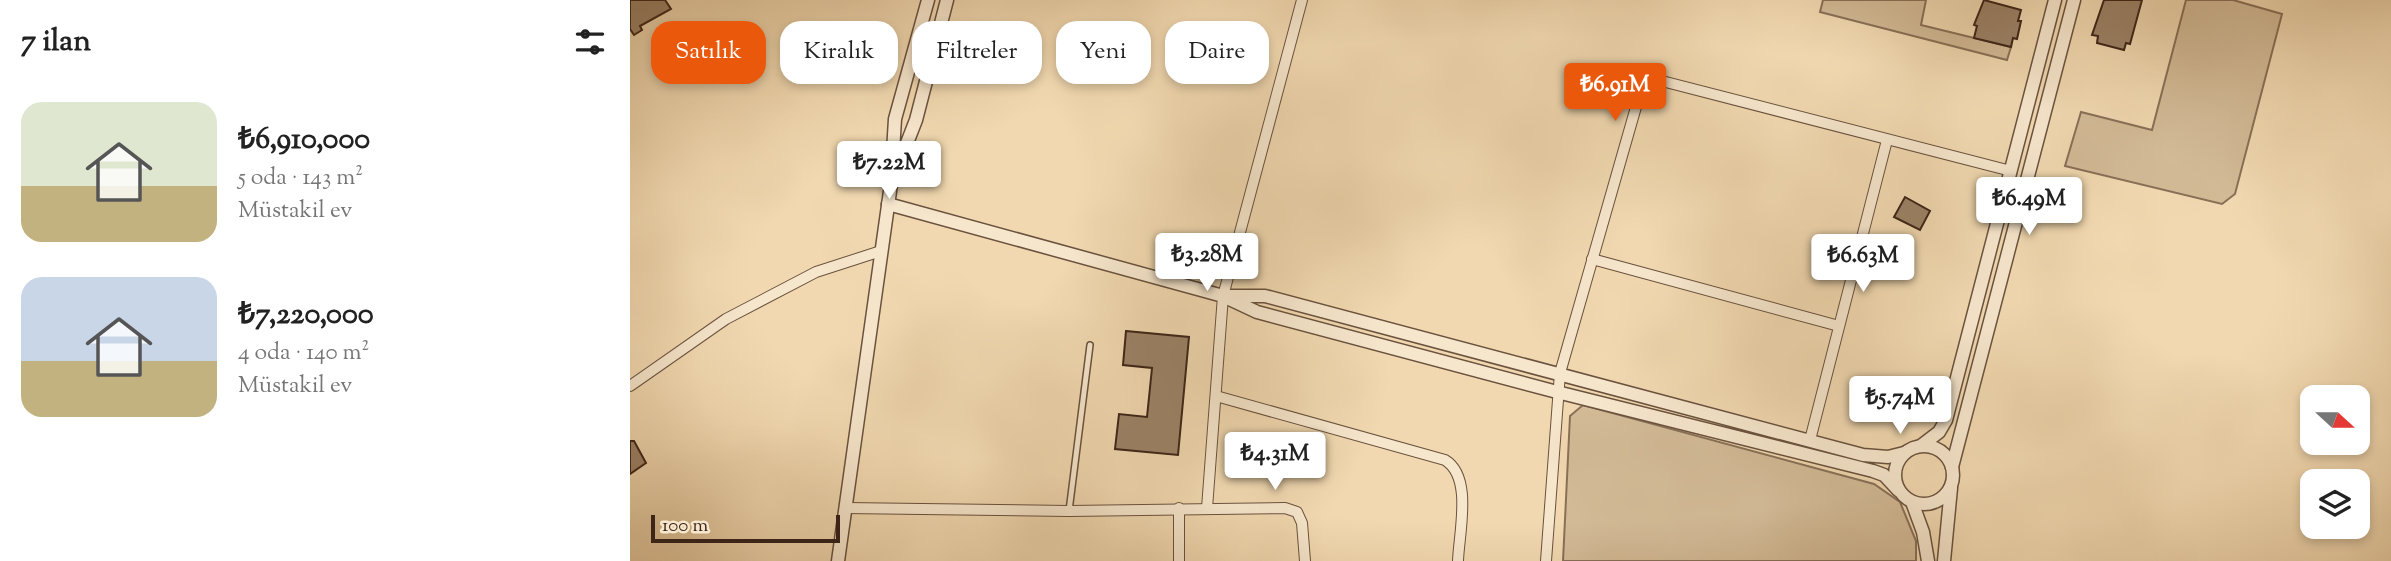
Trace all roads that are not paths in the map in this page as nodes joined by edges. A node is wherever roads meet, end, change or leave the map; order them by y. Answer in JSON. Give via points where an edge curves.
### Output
{"nodes":[{"id":1,"x":928,"y":0,"type":"edge"},
{"id":2,"x":947,"y":0,"type":"edge"},
{"id":3,"x":1302,"y":0,"type":"edge"},
{"id":4,"x":2055,"y":0,"type":"edge"},
{"id":5,"x":2074,"y":0,"type":"edge"},
{"id":6,"x":1886,"y":139,"type":"junction"},
{"id":7,"x":2011,"y":171,"type":"junction"},
{"id":8,"x":891,"y":184,"type":"junction"},
{"id":9,"x":888,"y":204,"type":"junction"},
{"id":10,"x":881,"y":251,"type":"junction"},
{"id":11,"x":1592,"y":259,"type":"junction"},
{"id":12,"x":1223,"y":296,"type":"junction"},
{"id":13,"x":1839,"y":326,"type":"junction"},
{"id":14,"x":1090,"y":345,"type":"dead end"},
{"id":15,"x":1560,"y":373,"type":"junction"},
{"id":16,"x":630,"y":386,"type":"edge"},
{"id":17,"x":1557,"y":392,"type":"junction"},
{"id":18,"x":1216,"y":396,"type":"junction"},
{"id":19,"x":1810,"y":440,"type":"junction"},
{"id":20,"x":1922,"y":445,"type":"junction"},
{"id":21,"x":1903,"y":453,"type":"junction"},
{"id":22,"x":1952,"y":467,"type":"junction"},
{"id":23,"x":1951,"y":486,"type":"junction"},
{"id":24,"x":1898,"y":490,"type":"junction"},
{"id":25,"x":1912,"y":502,"type":"junction"},
{"id":26,"x":845,"y":508,"type":"junction"},
{"id":27,"x":1179,"y":508,"type":"junction"},
{"id":28,"x":1207,"y":508,"type":"junction"},
{"id":29,"x":1069,"y":511,"type":"junction"},
{"id":30,"x":838,"y":561,"type":"edge"},
{"id":31,"x":1179,"y":561,"type":"edge"},
{"id":32,"x":1305,"y":561,"type":"edge"},
{"id":33,"x":1458,"y":561,"type":"edge"},
{"id":34,"x":1546,"y":561,"type":"edge"},
{"id":35,"x":1928,"y":561,"type":"edge"},
{"id":36,"x":1944,"y":561,"type":"edge"}],
"edges":[{"from":1,"to":8,"type":"street","via":[[895,119]]},
{"from":2,"to":8,"type":"street","via":[[916,120]]},
{"from":3,"to":12,"type":"street"},
{"from":4,"to":7,"type":"street"},
{"from":5,"to":22,"type":"street"},
{"from":6,"to":7,"type":"street"},
{"from":6,"to":11,"type":"street","via":[[1648,81],[1642,86]]},
{"from":6,"to":13,"type":"street"},
{"from":7,"to":20,"type":"street","via":[[1946,420]]},
{"from":8,"to":9,"type":"street"},
{"from":9,"to":10,"type":"street"},
{"from":9,"to":12,"type":"street"},
{"from":10,"to":16,"type":"street","via":[[816,272],[726,319]]},
{"from":10,"to":26,"type":"street"},
{"from":11,"to":13,"type":"street"},
{"from":11,"to":15,"type":"street"},
{"from":12,"to":15,"type":"street","via":[[1265,296]]},
{"from":12,"to":17,"type":"street","via":[[1257,312]]},
{"from":12,"to":18,"type":"street"},
{"from":13,"to":19,"type":"street"},
{"from":14,"to":29,"type":"lane"},
{"from":15,"to":17,"type":"street"},
{"from":15,"to":19,"type":"street"},
{"from":17,"to":24,"type":"street","via":[[1873,471]]},
{"from":17,"to":34,"type":"street"},
{"from":18,"to":28,"type":"street"},
{"from":18,"to":33,"type":"street","via":[[1453,465],[1460,476]]},
{"from":19,"to":21,"type":"street","via":[[1863,454],[1888,457]]},
{"from":20,"to":21,"type":"street"},
{"from":20,"to":22,"type":"street","via":[[1941,451]]},
{"from":21,"to":24,"type":"street","via":[[1895,471]]},
{"from":22,"to":23,"type":"street"},
{"from":23,"to":25,"type":"street","via":[[1930,504]]},
{"from":23,"to":36,"type":"street"},
{"from":24,"to":25,"type":"street"},
{"from":25,"to":35,"type":"street"},
{"from":26,"to":29,"type":"street"},
{"from":26,"to":30,"type":"street"},
{"from":27,"to":28,"type":"street"},
{"from":27,"to":29,"type":"street"},
{"from":27,"to":31,"type":"street"},
{"from":28,"to":32,"type":"street","via":[[1297,512]]}]}
